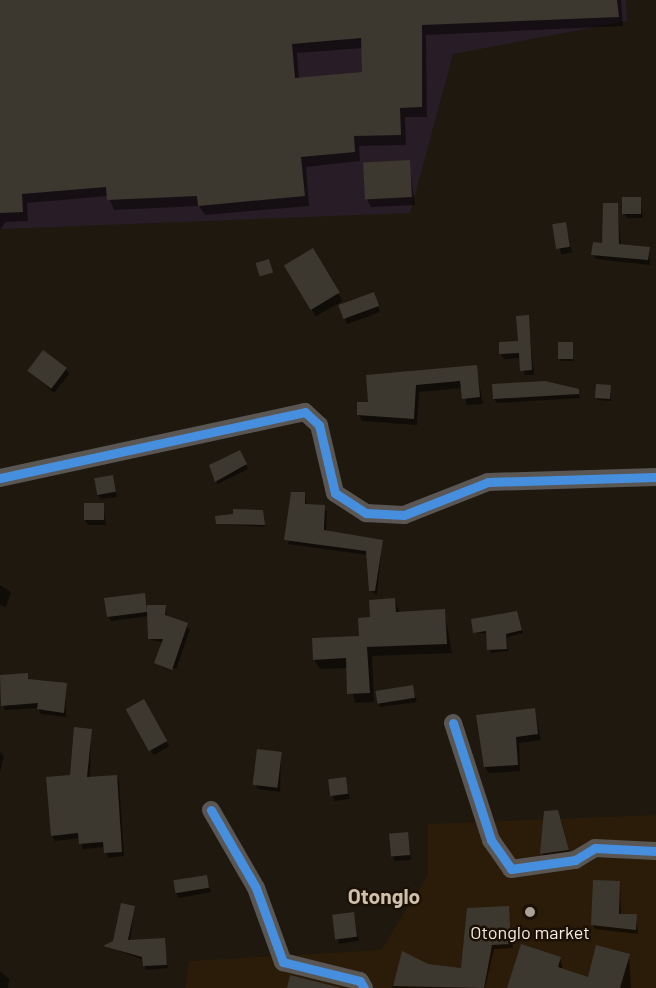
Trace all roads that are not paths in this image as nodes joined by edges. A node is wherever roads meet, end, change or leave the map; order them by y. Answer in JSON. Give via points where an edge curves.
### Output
{"nodes":[{"id":1,"x":656,"y":477,"type":"edge"},
{"id":2,"x":0,"y":478,"type":"edge"},
{"id":3,"x":453,"y":723,"type":"dead end"},
{"id":4,"x":211,"y":810,"type":"dead end"},
{"id":5,"x":656,"y":851,"type":"edge"},
{"id":6,"x":364,"y":988,"type":"edge"}],
"edges":[{"from":1,"to":2,"type":"street","via":[[488,482],[404,516],[366,513],[335,493],[320,425],[304,412]]},
{"from":3,"to":5,"type":"street","via":[[491,840],[511,869],[575,860],[595,848]]},
{"from":4,"to":6,"type":"street","via":[[256,888],[283,962],[360,981]]}]}
